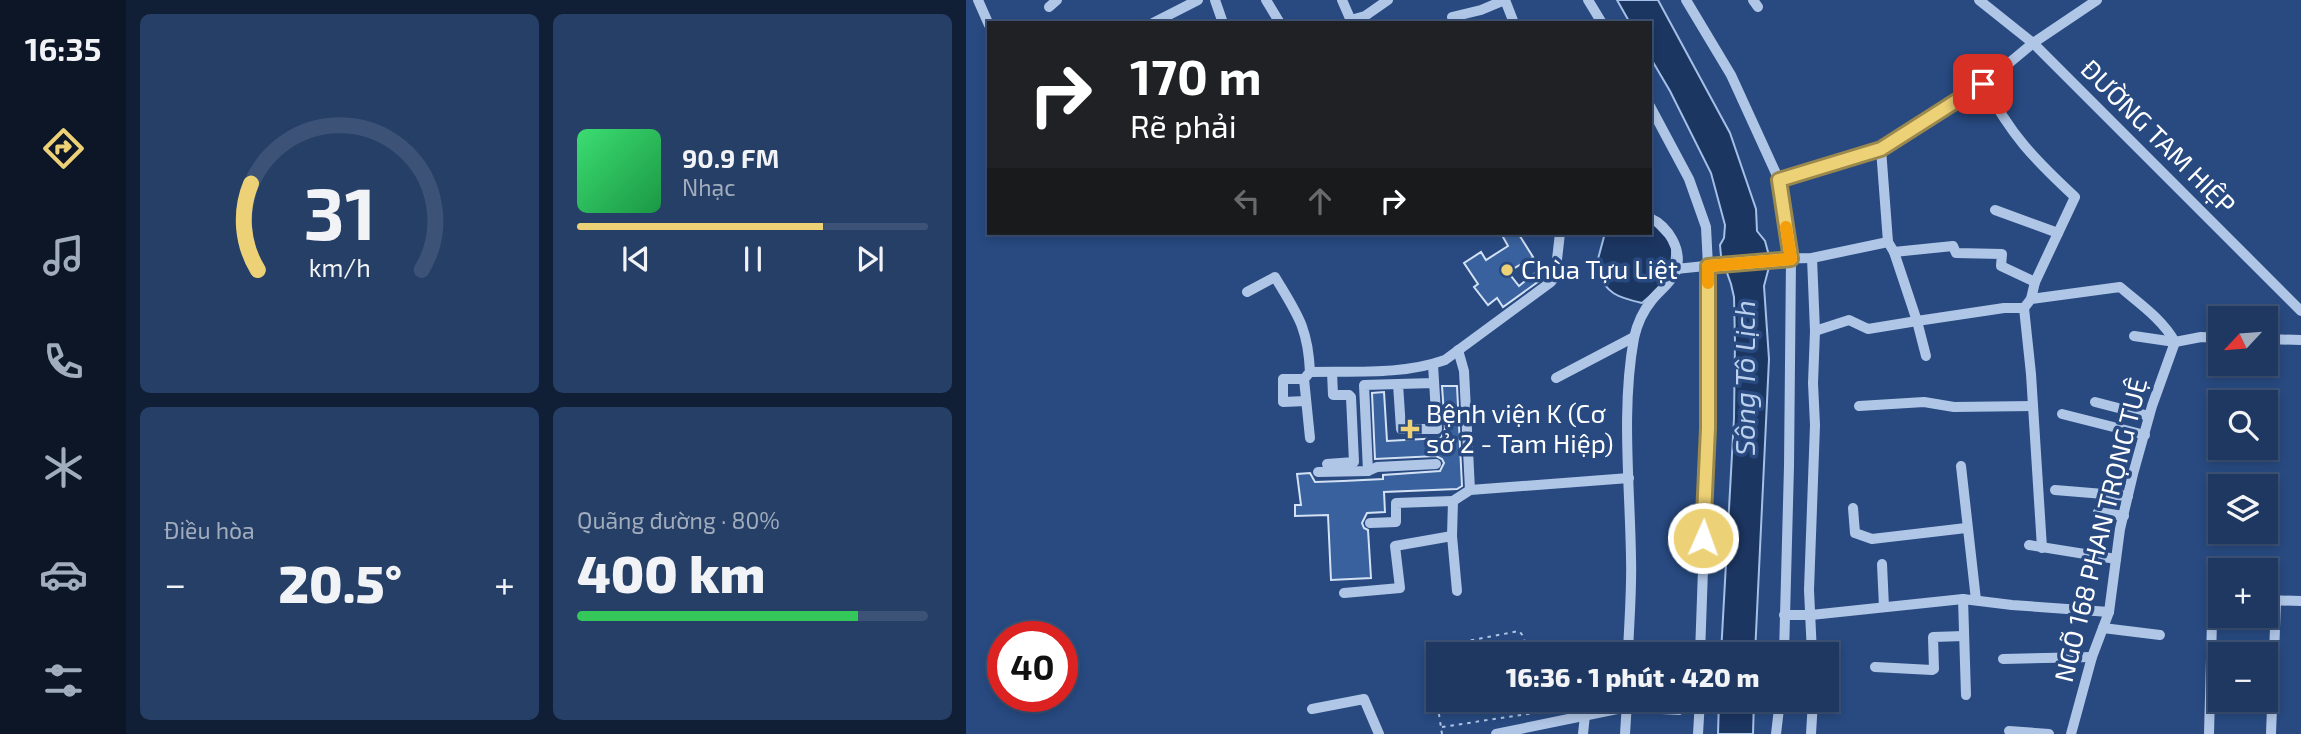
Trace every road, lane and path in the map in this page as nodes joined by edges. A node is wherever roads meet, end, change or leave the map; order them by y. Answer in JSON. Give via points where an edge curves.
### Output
{"nodes":[{"id":1,"x":978,"y":0,"type":"edge"},
{"id":2,"x":1198,"y":0,"type":"edge"},
{"id":3,"x":1215,"y":0,"type":"edge"},
{"id":4,"x":1266,"y":0,"type":"edge"},
{"id":5,"x":1342,"y":0,"type":"edge"},
{"id":6,"x":1388,"y":0,"type":"edge"},
{"id":7,"x":1505,"y":0,"type":"edge"},
{"id":8,"x":1588,"y":0,"type":"edge"},
{"id":9,"x":1686,"y":0,"type":"edge"},
{"id":10,"x":1979,"y":0,"type":"edge"},
{"id":11,"x":2097,"y":0,"type":"edge"},
{"id":12,"x":1452,"y":17,"type":"dead end"},
{"id":13,"x":987,"y":21,"type":"edge"},
{"id":14,"x":1157,"y":21,"type":"edge"},
{"id":15,"x":1222,"y":21,"type":"edge"},
{"id":16,"x":1279,"y":21,"type":"edge"},
{"id":17,"x":1351,"y":21,"type":"edge"},
{"id":18,"x":1513,"y":21,"type":"edge"},
{"id":19,"x":1601,"y":21,"type":"edge"},
{"id":20,"x":2033,"y":43,"type":"junction"},
{"id":21,"x":1983,"y":84,"type":"junction"},
{"id":22,"x":1652,"y":110,"type":"edge"},
{"id":23,"x":1881,"y":149,"type":"junction"},
{"id":24,"x":1779,"y":180,"type":"junction"},
{"id":25,"x":1995,"y":210,"type":"dead end"},
{"id":26,"x":1652,"y":219,"type":"edge"},
{"id":27,"x":2058,"y":233,"type":"junction"},
{"id":28,"x":1560,"y":235,"type":"edge"},
{"id":29,"x":1888,"y":242,"type":"junction"},
{"id":30,"x":1894,"y":253,"type":"junction"},
{"id":31,"x":1812,"y":258,"type":"junction"},
{"id":32,"x":1791,"y":259,"type":"junction"},
{"id":33,"x":1708,"y":266,"type":"junction"},
{"id":34,"x":1676,"y":269,"type":"junction"},
{"id":35,"x":2035,"y":282,"type":"junction"},
{"id":36,"x":1247,"y":292,"type":"dead end"},
{"id":37,"x":2028,"y":303,"type":"junction"},
{"id":38,"x":2301,"y":312,"type":"edge"},
{"id":39,"x":1917,"y":321,"type":"junction"},
{"id":40,"x":2301,"y":330,"type":"edge"},
{"id":41,"x":1815,"y":331,"type":"junction"},
{"id":42,"x":2134,"y":336,"type":"dead end"},
{"id":43,"x":1634,"y":337,"type":"junction"},
{"id":44,"x":2208,"y":337,"type":"edge"},
{"id":45,"x":2278,"y":339,"type":"edge"},
{"id":46,"x":2297,"y":340,"type":"edge"},
{"id":47,"x":2175,"y":342,"type":"junction"},
{"id":48,"x":1458,"y":350,"type":"junction"},
{"id":49,"x":1926,"y":356,"type":"dead end"},
{"id":50,"x":1433,"y":365,"type":"junction"},
{"id":51,"x":1332,"y":372,"type":"junction"},
{"id":52,"x":1307,"y":375,"type":"junction"},
{"id":53,"x":1556,"y":378,"type":"dead end"},
{"id":54,"x":1434,"y":383,"type":"junction"},
{"id":55,"x":1398,"y":384,"type":"junction"},
{"id":56,"x":1306,"y":401,"type":"junction"},
{"id":57,"x":2095,"y":402,"type":"dead end"},
{"id":58,"x":1859,"y":406,"type":"dead end"},
{"id":59,"x":2033,"y":406,"type":"junction"},
{"id":60,"x":2062,"y":414,"type":"dead end"},
{"id":61,"x":2149,"y":416,"type":"junction"},
{"id":62,"x":2145,"y":435,"type":"junction"},
{"id":63,"x":1310,"y":438,"type":"dead end"},
{"id":64,"x":1327,"y":464,"type":"dead end"},
{"id":65,"x":1436,"y":464,"type":"dead end"},
{"id":66,"x":1961,"y":466,"type":"dead end"},
{"id":67,"x":1368,"y":471,"type":"junction"},
{"id":68,"x":1318,"y":472,"type":"dead end"},
{"id":69,"x":1629,"y":478,"type":"junction"},
{"id":70,"x":1470,"y":490,"type":"junction"},
{"id":71,"x":2055,"y":491,"type":"dead end"},
{"id":72,"x":2128,"y":496,"type":"junction"},
{"id":73,"x":1453,"y":500,"type":"junction"},
{"id":74,"x":1853,"y":508,"type":"dead end"},
{"id":75,"x":2098,"y":512,"type":"dead end"},
{"id":76,"x":2123,"y":516,"type":"junction"},
{"id":77,"x":1370,"y":523,"type":"dead end"},
{"id":78,"x":1966,"y":528,"type":"junction"},
{"id":79,"x":1452,"y":536,"type":"junction"},
{"id":80,"x":2029,"y":545,"type":"dead end"},
{"id":81,"x":2042,"y":548,"type":"junction"},
{"id":82,"x":2116,"y":559,"type":"junction"},
{"id":83,"x":1882,"y":564,"type":"dead end"},
{"id":84,"x":1457,"y":591,"type":"dead end"},
{"id":85,"x":1344,"y":593,"type":"dead end"},
{"id":86,"x":1963,"y":599,"type":"junction"},
{"id":87,"x":1976,"y":600,"type":"junction"},
{"id":88,"x":2278,"y":600,"type":"edge"},
{"id":89,"x":2301,"y":601,"type":"edge"},
{"id":90,"x":1884,"y":607,"type":"junction"},
{"id":91,"x":2109,"y":612,"type":"junction"},
{"id":92,"x":1784,"y":615,"type":"junction"},
{"id":93,"x":1811,"y":615,"type":"junction"},
{"id":94,"x":2103,"y":628,"type":"junction"},
{"id":95,"x":2215,"y":628,"type":"edge"},
{"id":96,"x":2271,"y":628,"type":"edge"},
{"id":97,"x":2160,"y":635,"type":"dead end"},
{"id":98,"x":1964,"y":636,"type":"junction"},
{"id":99,"x":1462,"y":642,"type":"edge"},
{"id":100,"x":1525,"y":642,"type":"edge"},
{"id":101,"x":1628,"y":642,"type":"edge"},
{"id":102,"x":1700,"y":642,"type":"edge"},
{"id":103,"x":1784,"y":642,"type":"edge"},
{"id":104,"x":1812,"y":642,"type":"edge"},
{"id":105,"x":2092,"y":657,"type":"junction"},
{"id":106,"x":2003,"y":659,"type":"dead end"},
{"id":107,"x":1875,"y":667,"type":"dead end"},
{"id":108,"x":1966,"y":695,"type":"dead end"},
{"id":109,"x":1312,"y":709,"type":"dead end"},
{"id":110,"x":1439,"y":712,"type":"edge"},
{"id":111,"x":1535,"y":712,"type":"edge"},
{"id":112,"x":1598,"y":712,"type":"edge"},
{"id":113,"x":1626,"y":712,"type":"edge"},
{"id":114,"x":1699,"y":712,"type":"edge"},
{"id":115,"x":1779,"y":712,"type":"edge"},
{"id":116,"x":1812,"y":712,"type":"edge"},
{"id":117,"x":1585,"y":716,"type":"junction"},
{"id":118,"x":1441,"y":727,"type":"junction"},
{"id":119,"x":1543,"y":729,"type":"edge"},
{"id":120,"x":2009,"y":731,"type":"dead end"},
{"id":121,"x":1379,"y":734,"type":"edge"},
{"id":122,"x":1442,"y":734,"type":"edge"},
{"id":123,"x":1496,"y":734,"type":"edge"},
{"id":124,"x":1583,"y":734,"type":"edge"},
{"id":125,"x":1625,"y":734,"type":"edge"},
{"id":126,"x":1698,"y":734,"type":"edge"},
{"id":127,"x":1776,"y":734,"type":"edge"},
{"id":128,"x":1811,"y":734,"type":"edge"},
{"id":129,"x":2049,"y":734,"type":"edge"},
{"id":130,"x":2071,"y":734,"type":"edge"},
{"id":131,"x":2209,"y":734,"type":"edge"},
{"id":132,"x":2271,"y":734,"type":"edge"}],
"edges":[{"from":1,"to":13,"type":"street"},
{"from":2,"to":14,"type":"street"},
{"from":3,"to":15,"type":"street"},
{"from":4,"to":16,"type":"street"},
{"from":5,"to":17,"type":"street"},
{"from":6,"to":17,"type":"street"},
{"from":7,"to":12,"type":"street"},
{"from":7,"to":18,"type":"street"},
{"from":8,"to":19,"type":"street"},
{"from":9,"to":24,"type":"street","via":[[1731,75]]},
{"from":10,"to":20,"type":"street","name":"ĐƯỜNG TAM HIỆP"},
{"from":11,"to":20,"type":"street"},
{"from":20,"to":21,"type":"street"},
{"from":20,"to":38,"type":"street","name":"ĐƯỜNG TAM HIỆP"},
{"from":21,"to":23,"type":"street"},
{"from":21,"to":27,"type":"street","via":[[2017,139],[2076,197]]},
{"from":22,"to":33,"type":"street","via":[[1689,179],[1706,227]]},
{"from":23,"to":24,"type":"street"},
{"from":23,"to":29,"type":"street"},
{"from":24,"to":32,"type":"street"},
{"from":25,"to":27,"type":"street"},
{"from":26,"to":34,"type":"street","via":[[1670,235]]},
{"from":27,"to":35,"type":"street"},
{"from":28,"to":48,"type":"street","via":[[1551,282]]},
{"from":29,"to":30,"type":"street"},
{"from":29,"to":31,"type":"street"},
{"from":30,"to":35,"type":"street","via":[[1953,246],[1956,253],[2002,254],[2001,267]]},
{"from":30,"to":39,"type":"street"},
{"from":31,"to":32,"type":"street"},
{"from":31,"to":41,"type":"street"},
{"from":32,"to":33,"type":"street"},
{"from":32,"to":92,"type":"street"},
{"from":33,"to":34,"type":"street"},
{"from":33,"to":102,"type":"street"},
{"from":34,"to":43,"type":"street","via":[[1652,299]]},
{"from":35,"to":37,"type":"street"},
{"from":36,"to":52,"type":"street","via":[[1275,277],[1305,331]]},
{"from":37,"to":39,"type":"street"},
{"from":37,"to":47,"type":"street","via":[[2120,287],[2154,315]]},
{"from":37,"to":59,"type":"street"},
{"from":39,"to":41,"type":"street","via":[[1868,330],[1849,320]]},
{"from":39,"to":49,"type":"street"},
{"from":40,"to":46,"type":"street"},
{"from":41,"to":93,"type":"street"},
{"from":42,"to":47,"type":"street"},
{"from":43,"to":53,"type":"street"},
{"from":43,"to":69,"type":"street"},
{"from":44,"to":47,"type":"street"},
{"from":45,"to":46,"type":"street"},
{"from":47,"to":61,"type":"street","name":"NGÕ 168 PHAN TRỌNG TUỆ"},
{"from":48,"to":50,"type":"street"},
{"from":48,"to":70,"type":"street","via":[[1464,371]]},
{"from":50,"to":51,"type":"street"},
{"from":50,"to":54,"type":"street"},
{"from":51,"to":52,"type":"street"},
{"from":51,"to":64,"type":"street","via":[[1334,395],[1351,397],[1354,462]]},
{"from":52,"to":56,"type":"street"},
{"from":52,"to":56,"type":"street","via":[[1282,376],[1283,402]]},
{"from":54,"to":55,"type":"street"},
{"from":54,"to":55,"type":"street","via":[[1437,429],[1401,429]]},
{"from":55,"to":67,"type":"street","via":[[1364,385]]},
{"from":56,"to":63,"type":"street"},
{"from":57,"to":61,"type":"street"},
{"from":58,"to":59,"type":"street","via":[[1924,402],[1954,407]]},
{"from":59,"to":81,"type":"street"},
{"from":60,"to":62,"type":"street"},
{"from":61,"to":62,"type":"street","name":"NGÕ 168 PHAN TRỌNG TUỆ"},
{"from":62,"to":72,"type":"street","name":"NGÕ 168 PHAN TRỌNG TUỆ"},
{"from":65,"to":67,"type":"street"},
{"from":66,"to":78,"type":"street"},
{"from":67,"to":68,"type":"street"},
{"from":69,"to":70,"type":"street"},
{"from":69,"to":101,"type":"street"},
{"from":70,"to":73,"type":"street"},
{"from":71,"to":72,"type":"street"},
{"from":72,"to":76,"type":"street","name":"NGÕ 168 PHAN TRỌNG TUỆ"},
{"from":73,"to":77,"type":"street","via":[[1396,503],[1396,522]]},
{"from":73,"to":79,"type":"street"},
{"from":74,"to":78,"type":"street","via":[[1855,533],[1872,539]]},
{"from":75,"to":76,"type":"street"},
{"from":76,"to":82,"type":"street","name":"NGÕ 168 PHAN TRỌNG TUỆ"},
{"from":78,"to":87,"type":"street"},
{"from":79,"to":84,"type":"street"},
{"from":79,"to":85,"type":"street","via":[[1395,546],[1400,588]]},
{"from":80,"to":81,"type":"street"},
{"from":81,"to":82,"type":"street"},
{"from":82,"to":91,"type":"street","name":"NGÕ 168 PHAN TRỌNG TUỆ"},
{"from":83,"to":90,"type":"street"},
{"from":86,"to":87,"type":"street"},
{"from":86,"to":90,"type":"street"},
{"from":86,"to":98,"type":"street"},
{"from":87,"to":91,"type":"street"},
{"from":88,"to":89,"type":"street"},
{"from":90,"to":93,"type":"street"},
{"from":91,"to":94,"type":"street","name":"NGÕ 168 PHAN TRỌNG TUỆ"},
{"from":92,"to":93,"type":"street"},
{"from":92,"to":103,"type":"street"},
{"from":93,"to":104,"type":"street"},
{"from":94,"to":97,"type":"street"},
{"from":94,"to":105,"type":"street","name":"NGÕ 168 PHAN TRỌNG TUỆ"},
{"from":95,"to":131,"type":"street"},
{"from":96,"to":132,"type":"street"},
{"from":98,"to":107,"type":"street","via":[[1933,637],[1932,670]]},
{"from":98,"to":108,"type":"street"},
{"from":99,"to":100,"type":"path","via":[[1519,631]]},
{"from":105,"to":106,"type":"street"},
{"from":105,"to":130,"type":"street","name":"NGÕ 168 PHAN TRỌNG TUỆ"},
{"from":109,"to":121,"type":"street","via":[[1364,699]]},
{"from":110,"to":118,"type":"path"},
{"from":111,"to":118,"type":"path"},
{"from":112,"to":117,"type":"street"},
{"from":113,"to":125,"type":"street"},
{"from":114,"to":126,"type":"street"},
{"from":115,"to":127,"type":"street"},
{"from":116,"to":128,"type":"street"},
{"from":117,"to":119,"type":"street"},
{"from":117,"to":124,"type":"street"},
{"from":118,"to":122,"type":"path"},
{"from":119,"to":123,"type":"street"},
{"from":120,"to":129,"type":"street"}]}
